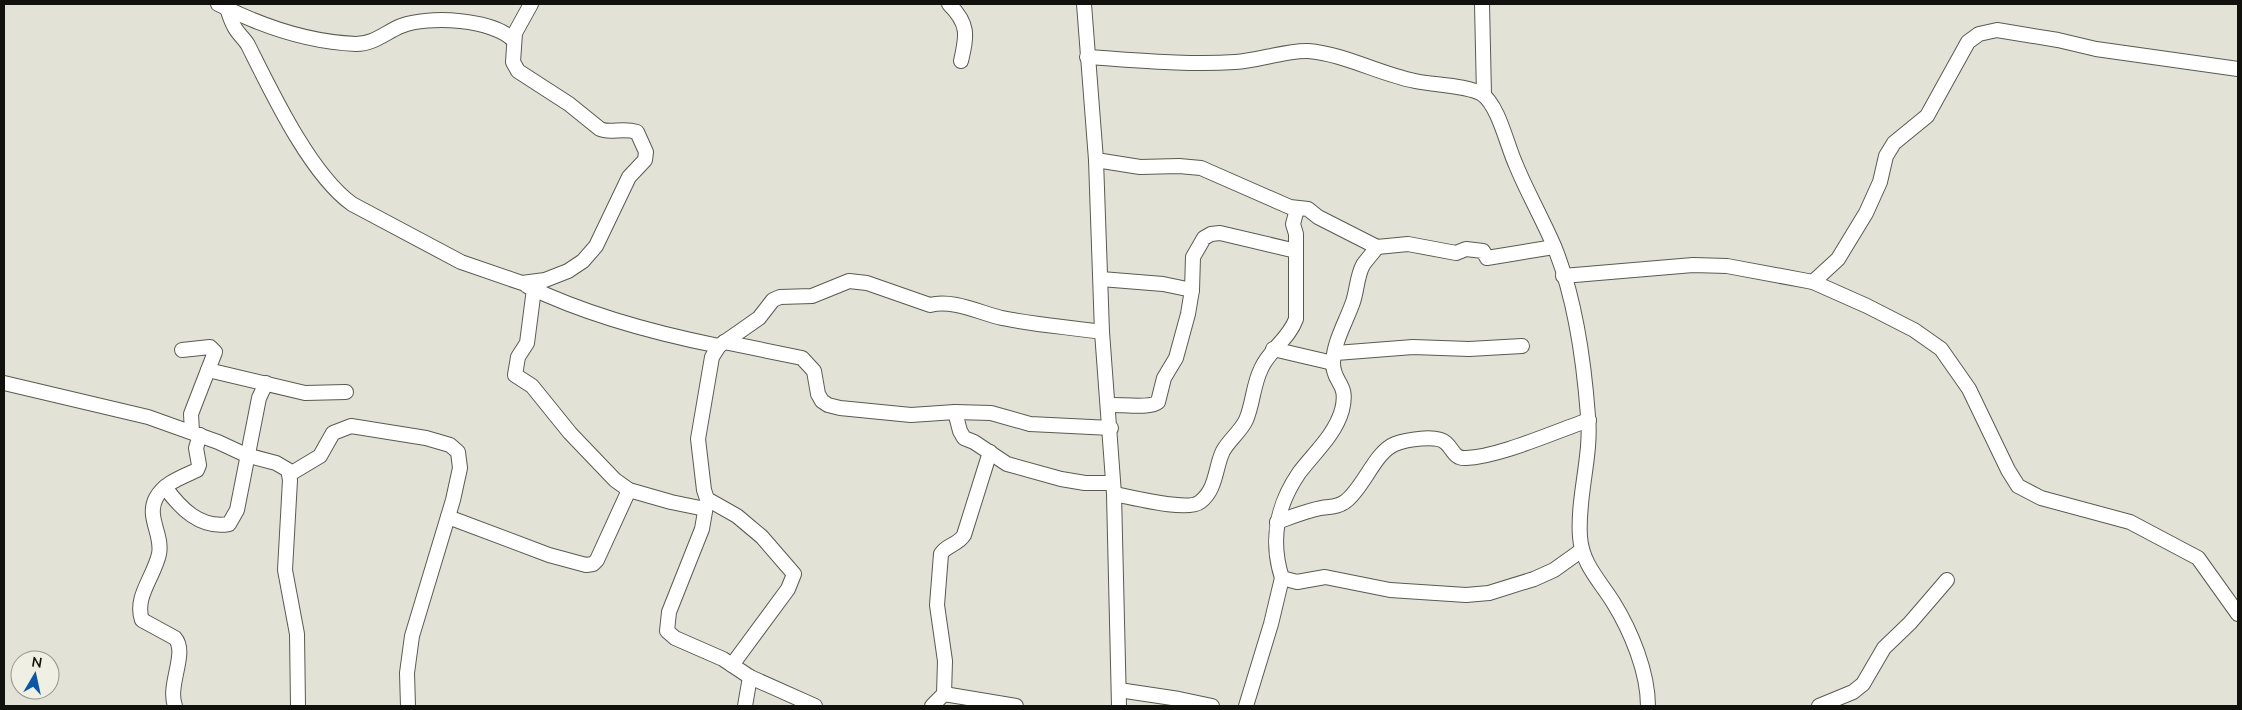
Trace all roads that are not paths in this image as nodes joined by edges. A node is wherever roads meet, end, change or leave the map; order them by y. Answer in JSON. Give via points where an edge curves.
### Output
{"nodes":[{"id":1,"x":531,"y":4,"type":"edge"},
{"id":2,"x":949,"y":4,"type":"edge"},
{"id":3,"x":1084,"y":4,"type":"edge"},
{"id":4,"x":1482,"y":4,"type":"edge"},
{"id":5,"x":222,"y":6,"type":"edge"},
{"id":6,"x":514,"y":41,"type":"junction"},
{"id":7,"x":1087,"y":57,"type":"junction"},
{"id":8,"x":961,"y":61,"type":"dead end"},
{"id":9,"x":2238,"y":69,"type":"edge"},
{"id":10,"x":1484,"y":96,"type":"junction"},
{"id":11,"x":1096,"y":160,"type":"junction"},
{"id":12,"x":1297,"y":209,"type":"junction"},
{"id":13,"x":1377,"y":247,"type":"junction"},
{"id":14,"x":1554,"y":247,"type":"junction"},
{"id":15,"x":1296,"y":251,"type":"junction"},
{"id":16,"x":1563,"y":276,"type":"junction"},
{"id":17,"x":1101,"y":279,"type":"junction"},
{"id":18,"x":1813,"y":282,"type":"junction"},
{"id":19,"x":528,"y":286,"type":"junction"},
{"id":20,"x":1192,"y":290,"type":"junction"},
{"id":21,"x":1102,"y":332,"type":"junction"},
{"id":22,"x":722,"y":344,"type":"junction"},
{"id":23,"x":1522,"y":346,"type":"dead end"},
{"id":24,"x":1273,"y":349,"type":"junction"},
{"id":25,"x":182,"y":350,"type":"dead end"},
{"id":26,"x":1335,"y":358,"type":"junction"},
{"id":27,"x":208,"y":370,"type":"junction"},
{"id":28,"x":266,"y":382,"type":"junction"},
{"id":29,"x":4,"y":383,"type":"edge"},
{"id":30,"x":346,"y":392,"type":"dead end"},
{"id":31,"x":1108,"y":405,"type":"junction"},
{"id":32,"x":955,"y":412,"type":"junction"},
{"id":33,"x":1589,"y":420,"type":"junction"},
{"id":34,"x":1110,"y":428,"type":"junction"},
{"id":35,"x":196,"y":433,"type":"junction"},
{"id":36,"x":990,"y":452,"type":"junction"},
{"id":37,"x":246,"y":455,"type":"junction"},
{"id":38,"x":290,"y":474,"type":"junction"},
{"id":39,"x":166,"y":487,"type":"junction"},
{"id":40,"x":1114,"y":488,"type":"junction"},
{"id":41,"x":629,"y":490,"type":"junction"},
{"id":42,"x":706,"y":504,"type":"junction"},
{"id":43,"x":448,"y":517,"type":"junction"},
{"id":44,"x":1277,"y":522,"type":"junction"},
{"id":45,"x":1582,"y":550,"type":"junction"},
{"id":46,"x":1282,"y":578,"type":"junction"},
{"id":47,"x":1947,"y":580,"type":"dead end"},
{"id":48,"x":2238,"y":614,"type":"edge"},
{"id":49,"x":732,"y":665,"type":"junction"},
{"id":50,"x":750,"y":677,"type":"junction"},
{"id":51,"x":1119,"y":690,"type":"junction"},
{"id":52,"x":944,"y":694,"type":"junction"},
{"id":53,"x":1178,"y":702,"type":"edge"},
{"id":54,"x":175,"y":706,"type":"edge"},
{"id":55,"x":298,"y":706,"type":"edge"},
{"id":56,"x":408,"y":706,"type":"edge"},
{"id":57,"x":745,"y":706,"type":"edge"},
{"id":58,"x":815,"y":706,"type":"edge"},
{"id":59,"x":932,"y":706,"type":"edge"},
{"id":60,"x":1016,"y":706,"type":"edge"},
{"id":61,"x":1119,"y":706,"type":"edge"},
{"id":62,"x":1212,"y":706,"type":"edge"},
{"id":63,"x":1246,"y":706,"type":"edge"},
{"id":64,"x":1648,"y":706,"type":"edge"},
{"id":65,"x":1819,"y":706,"type":"edge"}],
"edges":[{"from":1,"to":6,"type":"street","via":[[518,26]]},
{"from":2,"to":8,"type":"street","via":[[966,27]]},
{"from":3,"to":7,"type":"street"},
{"from":4,"to":10,"type":"street"},
{"from":5,"to":6,"type":"street","via":[[279,30],[336,42],[365,44],[401,26],[430,21],[494,27]]},
{"from":5,"to":19,"type":"street","via":[[246,42],[302,144],[337,193],[461,262]]},
{"from":6,"to":19,"type":"street","via":[[513,62],[518,71],[569,104],[600,130],[637,132],[646,152],[645,160],[629,177],[596,246],[583,261],[568,271]]},
{"from":7,"to":10,"type":"street","via":[[1233,62],[1306,51],[1396,77],[1466,89]]},
{"from":7,"to":11,"type":"street"},
{"from":9,"to":18,"type":"street","via":[[2096,49],[1997,30],[1979,34],[1968,42],[1927,116],[1894,143],[1861,221],[1838,259]]},
{"from":10,"to":14,"type":"street","via":[[1497,115]]},
{"from":11,"to":12,"type":"street","via":[[1140,167],[1201,168]]},
{"from":11,"to":17,"type":"street"},
{"from":12,"to":13,"type":"street","via":[[1308,209]]},
{"from":12,"to":15,"type":"street","via":[[1293,224]]},
{"from":13,"to":14,"type":"street","via":[[1408,244],[1456,253],[1466,249],[1484,251],[1487,258]]},
{"from":13,"to":26,"type":"street","via":[[1359,274],[1353,301],[1338,337]]},
{"from":14,"to":16,"type":"street"},
{"from":15,"to":20,"type":"street","via":[[1220,233],[1211,234],[1204,238],[1194,257]]},
{"from":15,"to":24,"type":"street","via":[[1296,319]]},
{"from":16,"to":18,"type":"street","via":[[1693,264],[1727,266]]},
{"from":16,"to":33,"type":"street","via":[[1579,340]]},
{"from":17,"to":20,"type":"street"},
{"from":17,"to":21,"type":"street"},
{"from":18,"to":48,"type":"street","via":[[1914,330],[1941,349],[1969,389],[2018,486],[2041,498],[2130,522],[2198,558]]},
{"from":19,"to":22,"type":"street","via":[[598,314],[682,339]]},
{"from":19,"to":41,"type":"street","via":[[527,342],[518,357],[515,375],[532,386],[570,432],[615,480]]},
{"from":20,"to":31,"type":"street","via":[[1179,348],[1164,378],[1158,402],[1147,406]]},
{"from":21,"to":22,"type":"street","via":[[1002,318],[949,304],[930,305],[867,283],[849,281],[812,296],[773,300],[759,318]]},
{"from":21,"to":31,"type":"street"},
{"from":22,"to":32,"type":"street","via":[[802,358],[814,371],[818,394],[828,405],[911,415]]},
{"from":22,"to":42,"type":"street","via":[[712,357],[699,428]]},
{"from":23,"to":26,"type":"street","via":[[1413,348]]},
{"from":24,"to":26,"type":"street"},
{"from":24,"to":40,"type":"street","via":[[1258,376],[1246,421],[1222,452],[1218,473],[1201,502],[1176,505]]},
{"from":25,"to":27,"type":"street","via":[[213,348]]},
{"from":26,"to":44,"type":"street","via":[[1337,377],[1345,390],[1341,412],[1332,431],[1300,473],[1281,507]]},
{"from":27,"to":28,"type":"street"},
{"from":27,"to":35,"type":"street","via":[[191,414]]},
{"from":28,"to":30,"type":"street","via":[[305,393]]},
{"from":28,"to":37,"type":"street","via":[[259,398]]},
{"from":29,"to":35,"type":"street","via":[[148,417]]},
{"from":31,"to":34,"type":"street"},
{"from":32,"to":34,"type":"street","via":[[991,413],[1030,424]]},
{"from":32,"to":36,"type":"street","via":[[964,438]]},
{"from":33,"to":44,"type":"street","via":[[1505,449],[1464,459],[1456,456],[1440,439],[1426,438],[1396,444],[1385,449],[1362,485],[1338,506],[1322,507]]},
{"from":33,"to":45,"type":"street","via":[[1580,506]]},
{"from":34,"to":40,"type":"street"},
{"from":35,"to":37,"type":"street"},
{"from":35,"to":39,"type":"street","via":[[197,470]]},
{"from":36,"to":40,"type":"street","via":[[1007,464],[1030,472]]},
{"from":36,"to":52,"type":"street","via":[[964,535],[941,554],[937,605],[945,661]]},
{"from":37,"to":38,"type":"street","via":[[276,463]]},
{"from":37,"to":39,"type":"street","via":[[237,510],[229,524],[209,522],[188,514]]},
{"from":38,"to":43,"type":"street","via":[[320,456],[332,433],[351,426],[426,438],[450,445],[458,452],[460,468]]},
{"from":38,"to":55,"type":"street","via":[[285,570],[297,634]]},
{"from":39,"to":54,"type":"street","via":[[156,497],[152,509],[160,542],[159,553],[139,613],[142,620],[179,643],[171,692]]},
{"from":40,"to":51,"type":"street"},
{"from":41,"to":42,"type":"street","via":[[671,502]]},
{"from":41,"to":43,"type":"street","via":[[597,560],[586,565],[549,555]]},
{"from":42,"to":49,"type":"street","via":[[698,542],[669,612],[667,631]]},
{"from":42,"to":49,"type":"street","via":[[737,516],[762,537],[794,574],[788,590]]},
{"from":43,"to":56,"type":"street","via":[[412,636]]},
{"from":44,"to":46,"type":"street","via":[[1276,561]]},
{"from":45,"to":46,"type":"street","via":[[1554,570],[1488,593],[1466,595],[1390,590],[1325,577],[1297,582]]},
{"from":45,"to":64,"type":"street","via":[[1629,634],[1642,669]]},
{"from":46,"to":63,"type":"street"},
{"from":47,"to":65,"type":"street","via":[[1884,648],[1863,684],[1853,692]]},
{"from":49,"to":50,"type":"street"},
{"from":50,"to":57,"type":"street"},
{"from":50,"to":58,"type":"street"},
{"from":51,"to":53,"type":"street"},
{"from":51,"to":61,"type":"street"},
{"from":52,"to":59,"type":"street"},
{"from":52,"to":60,"type":"street"},
{"from":53,"to":62,"type":"street"}]}
